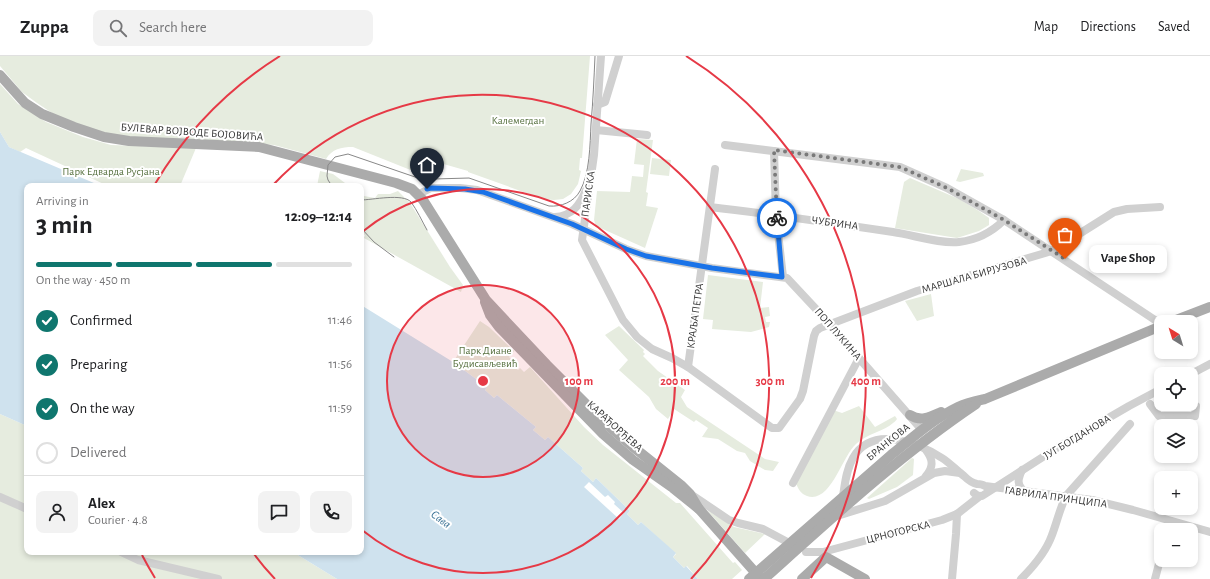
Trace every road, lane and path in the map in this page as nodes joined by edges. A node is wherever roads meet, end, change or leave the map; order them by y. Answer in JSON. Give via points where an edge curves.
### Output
{"nodes":[{"id":1,"x":601,"y":56,"type":"edge"},
{"id":2,"x":619,"y":56,"type":"edge"},
{"id":3,"x":0,"y":75,"type":"edge"},
{"id":4,"x":597,"y":105,"type":"junction"},
{"id":5,"x":596,"y":130,"type":"junction"},
{"id":6,"x":647,"y":135,"type":"dead end"},
{"id":7,"x":725,"y":145,"type":"dead end"},
{"id":8,"x":774,"y":150,"type":"junction"},
{"id":9,"x":715,"y":169,"type":"dead end"},
{"id":10,"x":590,"y":180,"type":"junction"},
{"id":11,"x":419,"y":194,"type":"junction"},
{"id":12,"x":1160,"y":206,"type":"dead end"},
{"id":13,"x":710,"y":207,"type":"junction"},
{"id":14,"x":776,"y":214,"type":"junction"},
{"id":15,"x":554,"y":217,"type":"junction"},
{"id":16,"x":1004,"y":220,"type":"junction"},
{"id":17,"x":584,"y":229,"type":"junction"},
{"id":18,"x":1052,"y":251,"type":"junction"},
{"id":19,"x":702,"y":266,"type":"junction"},
{"id":20,"x":782,"y":277,"type":"junction"},
{"id":21,"x":482,"y":295,"type":"junction"},
{"id":22,"x":1210,"y":306,"type":"edge"},
{"id":23,"x":1188,"y":315,"type":"edge"},
{"id":24,"x":1154,"y":320,"type":"edge"},
{"id":25,"x":830,"y":325,"type":"junction"},
{"id":26,"x":1154,"y":328,"type":"edge"},
{"id":27,"x":859,"y":358,"type":"junction"},
{"id":28,"x":1210,"y":364,"type":"edge"},
{"id":29,"x":688,"y":367,"type":"junction"},
{"id":30,"x":1198,"y":370,"type":"edge"},
{"id":31,"x":1154,"y":393,"type":"edge"},
{"id":32,"x":985,"y":398,"type":"junction"},
{"id":33,"x":1150,"y":404,"type":"dead end"},
{"id":34,"x":958,"y":407,"type":"junction"},
{"id":35,"x":1196,"y":411,"type":"edge"},
{"id":36,"x":910,"y":415,"type":"junction"},
{"id":37,"x":1176,"y":416,"type":"junction"},
{"id":38,"x":1176,"y":419,"type":"edge"},
{"id":39,"x":1130,"y":424,"type":"dead end"},
{"id":40,"x":923,"y":439,"type":"junction"},
{"id":41,"x":1022,"y":470,"type":"junction"},
{"id":42,"x":961,"y":474,"type":"junction"},
{"id":43,"x":924,"y":478,"type":"junction"},
{"id":44,"x":793,"y":483,"type":"dead end"},
{"id":45,"x":994,"y":487,"type":"junction"},
{"id":46,"x":978,"y":488,"type":"junction"},
{"id":47,"x":1025,"y":492,"type":"junction"},
{"id":48,"x":691,"y":495,"type":"junction"},
{"id":49,"x":843,"y":496,"type":"junction"},
{"id":50,"x":1066,"y":496,"type":"junction"},
{"id":51,"x":0,"y":497,"type":"edge"},
{"id":52,"x":24,"y":508,"type":"edge"},
{"id":53,"x":699,"y":509,"type":"junction"},
{"id":54,"x":957,"y":514,"type":"junction"},
{"id":55,"x":833,"y":518,"type":"junction"},
{"id":56,"x":1170,"y":521,"type":"joint"},
{"id":57,"x":819,"y":523,"type":"junction"},
{"id":58,"x":1210,"y":532,"type":"edge"},
{"id":59,"x":839,"y":548,"type":"junction"},
{"id":60,"x":806,"y":552,"type":"junction"},
{"id":61,"x":127,"y":555,"type":"edge"},
{"id":62,"x":824,"y":559,"type":"junction"},
{"id":63,"x":1158,"y":567,"type":"edge"},
{"id":64,"x":805,"y":578,"type":"edge"},
{"id":65,"x":218,"y":579,"type":"edge"},
{"id":66,"x":749,"y":579,"type":"edge"},
{"id":67,"x":761,"y":579,"type":"edge"},
{"id":68,"x":764,"y":579,"type":"edge"},
{"id":69,"x":865,"y":579,"type":"edge"},
{"id":70,"x":952,"y":579,"type":"edge"},
{"id":71,"x":1021,"y":579,"type":"edge"},
{"id":72,"x":1155,"y":579,"type":"edge"}],
"edges":[{"from":1,"to":4,"type":"street","name":"ПАРИСКА"},
{"from":2,"to":4,"type":"street","via":[[605,102]]},
{"from":3,"to":11,"type":"main road","name":"БУЛЕВАР ВОЈВОДЕ БОЈОВИЋА","via":[[25,103],[42,114],[104,137],[129,141],[259,147],[405,185]]},
{"from":4,"to":5,"type":"street","name":"ПАРИСКА"},
{"from":5,"to":6,"type":"street"},
{"from":5,"to":10,"type":"street","name":"ПАРИСКА"},
{"from":7,"to":8,"type":"street"},
{"from":8,"to":14,"type":"street"},
{"from":8,"to":16,"type":"street","via":[[900,167],[947,188]]},
{"from":9,"to":13,"type":"street","name":"КРАЉА ПЕТРА"},
{"from":10,"to":15,"type":"street","via":[[577,207],[563,217]]},
{"from":10,"to":17,"type":"street","name":"ПАРИСКА"},
{"from":11,"to":15,"type":"street","name":"ПАРИСКА","via":[[431,188],[477,190]]},
{"from":11,"to":21,"type":"main road","name":"КАРАЂОРЂЕВА"},
{"from":12,"to":18,"type":"street","name":"МАРШАЛА БИРЈУЗОВА","via":[[1114,212]]},
{"from":13,"to":14,"type":"street","name":"ЧУБРИНА"},
{"from":13,"to":19,"type":"street","name":"КРАЉА ПЕТРА"},
{"from":14,"to":16,"type":"street","name":"ЧУБРИНА","via":[[946,242],[960,242],[986,234]]},
{"from":14,"to":20,"type":"street"},
{"from":15,"to":17,"type":"street","name":"ПАРИСКА"},
{"from":16,"to":18,"type":"street"},
{"from":17,"to":19,"type":"street","via":[[646,256]]},
{"from":17,"to":29,"type":"street","via":[[582,240],[623,320],[637,337],[652,349]]},
{"from":18,"to":24,"type":"street"},
{"from":18,"to":25,"type":"street","name":"МАРШАЛА БИРЈУЗОВА","via":[[917,291]]},
{"from":19,"to":20,"type":"street"},
{"from":19,"to":29,"type":"street","name":"КРАЉА ПЕТРА"},
{"from":20,"to":25,"type":"street","name":"ПОП ЛУКИНА","via":[[788,279]]},
{"from":21,"to":48,"type":"main road","name":"КАРАЂОРЂЕВА","via":[[604,422]]},
{"from":21,"to":53,"type":"main road","name":"КАРАЂОРЂЕВА","via":[[490,315],[499,327],[603,434],[633,460]]},
{"from":22,"to":23,"type":"main road"},
{"from":25,"to":27,"type":"street","name":"ПОП ЛУКИНА"},
{"from":25,"to":29,"type":"street","name":"МАРШАЛА БИРЈУЗОВА","via":[[816,331],[800,399],[777,428],[769,426]]},
{"from":26,"to":32,"type":"main road","name":"БРАНКОВА"},
{"from":27,"to":36,"type":"street","name":"ПОП ЛУКИНА"},
{"from":27,"to":44,"type":"street"},
{"from":28,"to":30,"type":"street"},
{"from":31,"to":41,"type":"street","name":"ЈУГ БОГДАНОВА"},
{"from":32,"to":34,"type":"main road","name":"БРАНКОВА"},
{"from":32,"to":40,"type":"main road","name":"БРАНКОВА"},
{"from":33,"to":37,"type":"street","via":[[1158,416]]},
{"from":34,"to":36,"type":"main road","via":[[923,419]]},
{"from":34,"to":40,"type":"main road","name":"БРАНКОВА"},
{"from":35,"to":37,"type":"street","via":[[1195,416]]},
{"from":36,"to":40,"type":"street","name":"ПОП ЛУКИНА"},
{"from":37,"to":38,"type":"street"},
{"from":39,"to":50,"type":"street"},
{"from":40,"to":42,"type":"street","name":"ПОП ЛУКИНА"},
{"from":40,"to":43,"type":"street","via":[[932,459],[930,470]]},
{"from":40,"to":49,"type":"main road","name":"БРАНКОВА","via":[[891,455]]},
{"from":40,"to":49,"type":"street","via":[[903,442],[886,439],[865,445],[856,452],[847,470]]},
{"from":40,"to":55,"type":"main road","name":"БРАНКОВА"},
{"from":41,"to":45,"type":"street","name":"ЈУГ БОГДАНОВА"},
{"from":41,"to":47,"type":"street","via":[[1018,482]]},
{"from":42,"to":43,"type":"street","via":[[946,471]]},
{"from":42,"to":46,"type":"street","name":"ПОП ЛУКИНА"},
{"from":43,"to":55,"type":"street","via":[[885,501]]},
{"from":45,"to":46,"type":"street","name":"ПОП ЛУКИНА"},
{"from":45,"to":47,"type":"street","name":"ГАВРИЛА ПРИНЦИПА"},
{"from":46,"to":54,"type":"street","name":"ЦРНОГОРСКА","via":[[971,502]]},
{"from":47,"to":50,"type":"street","name":"ГАВРИЛА ПРИНЦИПА"},
{"from":48,"to":53,"type":"main road","name":"КАРАЂОРЂЕВА"},
{"from":48,"to":60,"type":"street","name":"КАРАЂОРЂЕВА","via":[[729,520],[763,529]]},
{"from":49,"to":57,"type":"main road","name":"БРАНКОВА"},
{"from":50,"to":56,"type":"street","name":"ГАВРИЛА ПРИНЦИПА","via":[[1092,500]]},
{"from":50,"to":71,"type":"street","via":[[1048,543],[1038,560]]},
{"from":51,"to":52,"type":"street"},
{"from":53,"to":67,"type":"main road","name":"КАРАЂОРЂЕВА"},
{"from":54,"to":59,"type":"street","name":"ЦРНОГОРСКА"},
{"from":54,"to":70,"type":"street"},
{"from":55,"to":57,"type":"main road","name":"БРАНКОВА"},
{"from":56,"to":58,"type":"street","name":"ГАВРИЛА ПРИНЦИПА"},
{"from":57,"to":66,"type":"main road"},
{"from":57,"to":68,"type":"main road"},
{"from":59,"to":60,"type":"street","name":"ЦРНОГОРСКА","via":[[823,552]]},
{"from":59,"to":62,"type":"street","name":"ЦРНОГОРСКА"},
{"from":60,"to":62,"type":"street","name":"КАРАЂОРЂЕВА"},
{"from":61,"to":65,"type":"street","via":[[138,560]]},
{"from":62,"to":64,"type":"main road"},
{"from":62,"to":69,"type":"main road","name":"КАРАЂОРЂЕВА"},
{"from":63,"to":72,"type":"street"}]}
